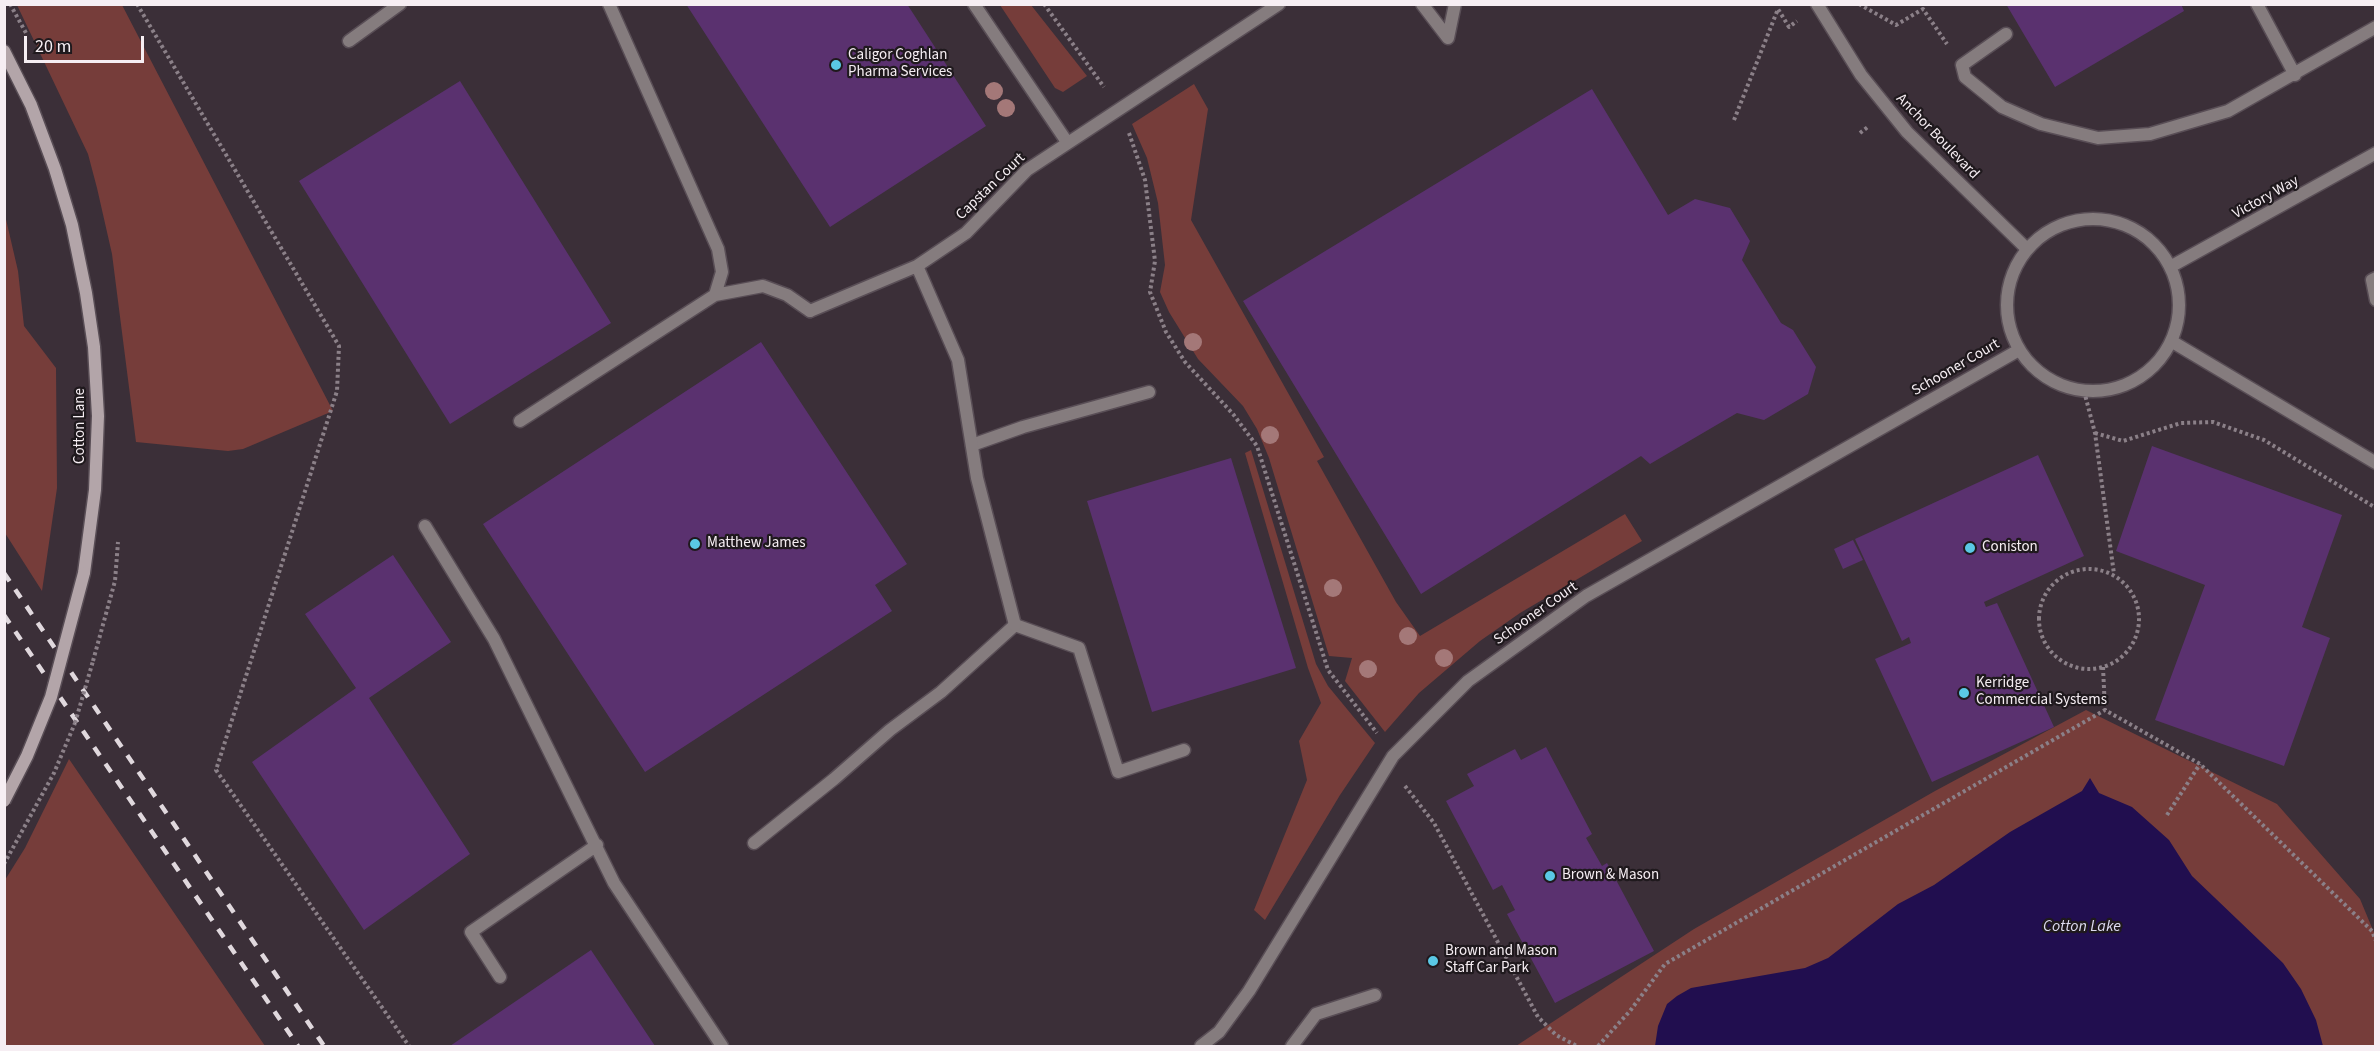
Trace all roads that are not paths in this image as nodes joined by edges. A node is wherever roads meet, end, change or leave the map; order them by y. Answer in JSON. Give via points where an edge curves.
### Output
{"nodes":[{"id":1,"x":400,"y":4,"type":"edge"},
{"id":2,"x":609,"y":4,"type":"edge"},
{"id":3,"x":974,"y":4,"type":"edge"},
{"id":4,"x":1279,"y":4,"type":"edge"},
{"id":5,"x":1422,"y":4,"type":"edge"},
{"id":6,"x":1455,"y":4,"type":"edge"},
{"id":7,"x":1817,"y":4,"type":"edge"},
{"id":8,"x":2257,"y":4,"type":"edge"},
{"id":9,"x":2376,"y":27,"type":"edge"},
{"id":10,"x":2006,"y":34,"type":"dead end"},
{"id":11,"x":349,"y":41,"type":"dead end"},
{"id":12,"x":4,"y":51,"type":"edge"},
{"id":13,"x":2295,"y":75,"type":"junction"},
{"id":14,"x":1067,"y":142,"type":"junction"},
{"id":15,"x":2376,"y":153,"type":"edge"},
{"id":16,"x":2027,"y":249,"type":"junction"},
{"id":17,"x":917,"y":266,"type":"junction"},
{"id":18,"x":2170,"y":267,"type":"junction"},
{"id":19,"x":2376,"y":278,"type":"edge"},
{"id":20,"x":715,"y":295,"type":"junction"},
{"id":21,"x":2376,"y":300,"type":"edge"},
{"id":22,"x":2171,"y":341,"type":"junction"},
{"id":23,"x":2019,"y":350,"type":"junction"},
{"id":24,"x":1149,"y":393,"type":"dead end"},
{"id":25,"x":520,"y":421,"type":"dead end"},
{"id":26,"x":972,"y":445,"type":"junction"},
{"id":27,"x":2376,"y":464,"type":"edge"},
{"id":28,"x":425,"y":526,"type":"dead end"},
{"id":29,"x":1015,"y":625,"type":"junction"},
{"id":30,"x":1184,"y":750,"type":"dead end"},
{"id":31,"x":4,"y":801,"type":"edge"},
{"id":32,"x":754,"y":843,"type":"dead end"},
{"id":33,"x":597,"y":845,"type":"junction"},
{"id":34,"x":500,"y":977,"type":"dead end"},
{"id":35,"x":1375,"y":995,"type":"dead end"},
{"id":36,"x":722,"y":1047,"type":"edge"},
{"id":37,"x":1201,"y":1047,"type":"edge"},
{"id":38,"x":1292,"y":1047,"type":"edge"}],
"edges":[{"from":1,"to":11,"type":"street"},
{"from":2,"to":20,"type":"street","via":[[718,249],[722,272]]},
{"from":3,"to":14,"type":"street"},
{"from":4,"to":14,"type":"street","name":"Capstan Court"},
{"from":5,"to":6,"type":"street","via":[[1448,38]]},
{"from":7,"to":16,"type":"street","name":"Anchor Boulevard","via":[[1861,75],[1907,132]]},
{"from":8,"to":13,"type":"street"},
{"from":9,"to":13,"type":"street"},
{"from":10,"to":13,"type":"street","via":[[1962,65],[1965,77],[2002,107],[2041,124],[2098,138],[2150,134],[2228,111]]},
{"from":12,"to":31,"type":"main road","name":"Cotton Lane","bridge":true,"via":[[34,112],[72,225],[94,347],[98,416],[95,490],[84,573],[51,697]]},
{"from":14,"to":17,"type":"street","name":"Capstan Court","via":[[1027,170],[966,233]]},
{"from":15,"to":18,"type":"street","name":"Victory Way"},
{"from":16,"to":18,"type":"street","via":[[2049,231],[2075,220],[2104,219],[2131,228],[2154,244]]},
{"from":16,"to":23,"type":"street","via":[[2008,287],[2010,330]]},
{"from":17,"to":20,"type":"street","name":"Capstan Court","via":[[810,311],[787,295],[763,286]]},
{"from":17,"to":26,"type":"street","via":[[958,360]]},
{"from":18,"to":22,"type":"street","via":[[2178,300]]},
{"from":19,"to":21,"type":"street","via":[[2372,280]]},
{"from":20,"to":25,"type":"street"},
{"from":22,"to":23,"type":"street","via":[[2156,364],[2135,380],[2110,390],[2084,391],[2058,384],[2036,370]]},
{"from":22,"to":27,"type":"street"},
{"from":23,"to":37,"type":"street","name":"Schooner Court","via":[[1586,597],[1468,681],[1389,761],[1249,991],[1219,1032]]},
{"from":24,"to":26,"type":"street"},
{"from":26,"to":29,"type":"street"},
{"from":28,"to":33,"type":"street","via":[[494,639]]},
{"from":29,"to":30,"type":"street","via":[[1079,648],[1118,772]]},
{"from":29,"to":32,"type":"street","via":[[941,692],[890,729]]},
{"from":33,"to":34,"type":"street","via":[[471,932]]},
{"from":33,"to":36,"type":"street","via":[[614,883]]},
{"from":35,"to":38,"type":"street","via":[[1316,1014]]}]}
